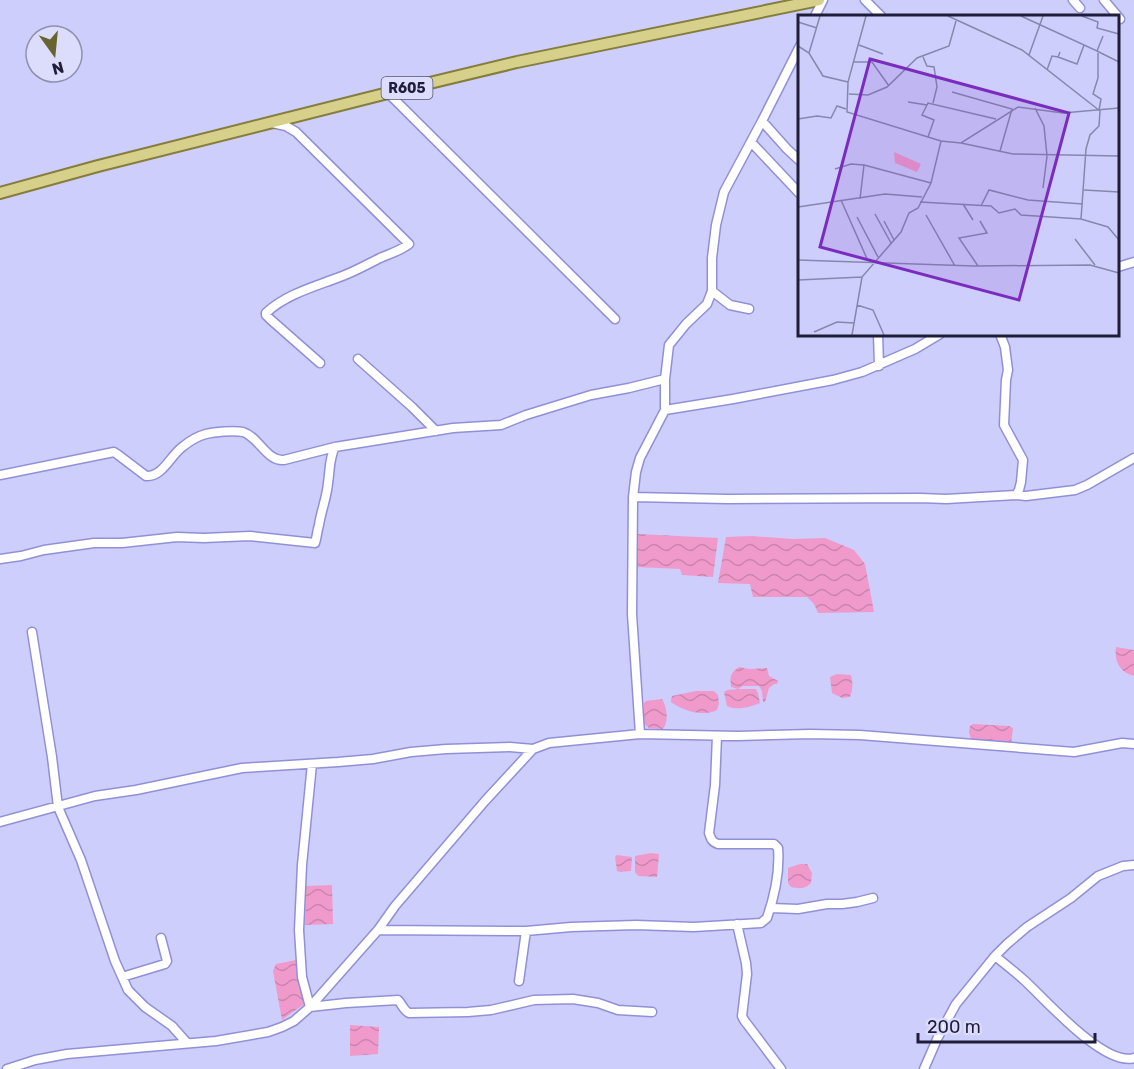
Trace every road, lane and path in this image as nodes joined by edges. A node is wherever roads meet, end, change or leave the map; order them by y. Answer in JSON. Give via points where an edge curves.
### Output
{"nodes":[{"id":1,"x":821,"y":0,"type":"edge"},
{"id":2,"x":865,"y":0,"type":"edge"},
{"id":3,"x":1073,"y":0,"type":"edge"},
{"id":4,"x":1104,"y":0,"type":"edge"},
{"id":5,"x":1080,"y":8,"type":"dead end"},
{"id":6,"x":815,"y":15,"type":"edge"},
{"id":7,"x":880,"y":15,"type":"edge"},
{"id":8,"x":1117,"y":15,"type":"edge"},
{"id":9,"x":798,"y":50,"type":"edge"},
{"id":10,"x":388,"y":93,"type":"junction"},
{"id":11,"x":762,"y":121,"type":"junction"},
{"id":12,"x":269,"y":122,"type":"junction"},
{"id":13,"x":751,"y":142,"type":"junction"},
{"id":14,"x":798,"y":159,"type":"edge"},
{"id":15,"x":798,"y":192,"type":"edge"},
{"id":16,"x":0,"y":193,"type":"edge"},
{"id":17,"x":1134,"y":262,"type":"edge"},
{"id":18,"x":1119,"y":267,"type":"edge"},
{"id":19,"x":712,"y":291,"type":"junction"},
{"id":20,"x":749,"y":309,"type":"dead end"},
{"id":21,"x":615,"y":319,"type":"dead end"},
{"id":22,"x":878,"y":336,"type":"edge"},
{"id":23,"x":937,"y":336,"type":"edge"},
{"id":24,"x":1001,"y":336,"type":"edge"},
{"id":25,"x":358,"y":359,"type":"dead end"},
{"id":26,"x":320,"y":363,"type":"dead end"},
{"id":27,"x":879,"y":366,"type":"junction"},
{"id":28,"x":665,"y":379,"type":"junction"},
{"id":29,"x":665,"y":410,"type":"junction"},
{"id":30,"x":436,"y":431,"type":"junction"},
{"id":31,"x":335,"y":447,"type":"junction"},
{"id":32,"x":1134,"y":458,"type":"edge"},
{"id":33,"x":0,"y":475,"type":"edge"},
{"id":34,"x":1016,"y":495,"type":"junction"},
{"id":35,"x":633,"y":497,"type":"junction"},
{"id":36,"x":0,"y":559,"type":"edge"},
{"id":37,"x":32,"y":632,"type":"dead end"},
{"id":38,"x":640,"y":734,"type":"junction"},
{"id":39,"x":717,"y":736,"type":"junction"},
{"id":40,"x":1134,"y":744,"type":"edge"},
{"id":41,"x":533,"y":749,"type":"junction"},
{"id":42,"x":312,"y":764,"type":"junction"},
{"id":43,"x":58,"y":807,"type":"junction"},
{"id":44,"x":0,"y":822,"type":"edge"},
{"id":45,"x":1134,"y":865,"type":"edge"},
{"id":46,"x":873,"y":898,"type":"dead end"},
{"id":47,"x":771,"y":908,"type":"junction"},
{"id":48,"x":737,"y":924,"type":"junction"},
{"id":49,"x":378,"y":930,"type":"junction"},
{"id":50,"x":526,"y":931,"type":"junction"},
{"id":51,"x":161,"y":938,"type":"dead end"},
{"id":52,"x":995,"y":956,"type":"junction"},
{"id":53,"x":122,"y":977,"type":"junction"},
{"id":54,"x":519,"y":981,"type":"dead end"},
{"id":55,"x":310,"y":1007,"type":"junction"},
{"id":56,"x":652,"y":1012,"type":"dead end"},
{"id":57,"x":187,"y":1043,"type":"junction"},
{"id":58,"x":1134,"y":1058,"type":"edge"},
{"id":59,"x":7,"y":1069,"type":"edge"},
{"id":60,"x":781,"y":1069,"type":"edge"},
{"id":61,"x":924,"y":1069,"type":"edge"}],
"edges":[{"from":1,"to":6,"type":"street"},
{"from":1,"to":10,"type":"main road","number":"R605","via":[[517,62]]},
{"from":2,"to":7,"type":"street"},
{"from":3,"to":5,"type":"street"},
{"from":4,"to":8,"type":"street"},
{"from":9,"to":11,"type":"street"},
{"from":10,"to":12,"type":"main road","number":"R605"},
{"from":10,"to":21,"type":"street"},
{"from":11,"to":13,"type":"street"},
{"from":11,"to":14,"type":"street"},
{"from":12,"to":16,"type":"main road","number":"R605"},
{"from":12,"to":26,"type":"street","via":[[296,132],[409,244],[297,294],[266,313]]},
{"from":13,"to":15,"type":"street"},
{"from":13,"to":19,"type":"street","via":[[724,192],[716,225]]},
{"from":17,"to":18,"type":"street"},
{"from":19,"to":20,"type":"street","via":[[730,305]]},
{"from":19,"to":28,"type":"street","via":[[707,304],[669,345]]},
{"from":22,"to":27,"type":"street"},
{"from":23,"to":27,"type":"street"},
{"from":24,"to":34,"type":"street","via":[[1008,370],[1004,425],[1023,460]]},
{"from":25,"to":30,"type":"street"},
{"from":27,"to":29,"type":"street","via":[[833,380]]},
{"from":28,"to":29,"type":"street"},
{"from":28,"to":30,"type":"street","via":[[591,395],[501,425]]},
{"from":29,"to":35,"type":"street","via":[[640,458]]},
{"from":30,"to":31,"type":"street"},
{"from":31,"to":33,"type":"street","via":[[278,461],[244,432],[232,431],[192,441],[150,476],[114,452]]},
{"from":31,"to":36,"type":"street","via":[[315,543],[250,536],[177,537],[94,543]]},
{"from":32,"to":34,"type":"street","via":[[1074,490]]},
{"from":34,"to":35,"type":"street","via":[[946,499]]},
{"from":35,"to":38,"type":"street","via":[[632,614]]},
{"from":37,"to":43,"type":"street"},
{"from":38,"to":39,"type":"street"},
{"from":38,"to":41,"type":"street","via":[[549,743]]},
{"from":39,"to":40,"type":"street","via":[[860,735],[1074,752]]},
{"from":39,"to":47,"type":"street","via":[[710,838],[718,844],[774,844],[778,848]]},
{"from":41,"to":42,"type":"street","via":[[446,749]]},
{"from":41,"to":49,"type":"street"},
{"from":42,"to":43,"type":"street","via":[[242,768],[95,796]]},
{"from":42,"to":55,"type":"street","via":[[299,930],[302,977]]},
{"from":43,"to":44,"type":"street"},
{"from":43,"to":53,"type":"street"},
{"from":45,"to":52,"type":"street","via":[[1098,876],[1027,927]]},
{"from":46,"to":47,"type":"street","via":[[798,909]]},
{"from":47,"to":48,"type":"street","via":[[760,923]]},
{"from":48,"to":50,"type":"street"},
{"from":48,"to":60,"type":"street","via":[[747,974],[742,1016]]},
{"from":49,"to":50,"type":"street"},
{"from":49,"to":55,"type":"street"},
{"from":50,"to":54,"type":"street"},
{"from":51,"to":53,"type":"street","via":[[165,964]]},
{"from":52,"to":58,"type":"street","via":[[1099,1047],[1120,1058]]},
{"from":52,"to":61,"type":"street","via":[[956,1004]]},
{"from":53,"to":57,"type":"street","via":[[138,1000]]},
{"from":55,"to":56,"type":"street","via":[[398,1000],[409,1013],[447,1014],[491,1010],[534,1000],[573,999],[618,1010]]},
{"from":55,"to":57,"type":"street","via":[[294,1021],[268,1032]]},
{"from":57,"to":59,"type":"street","via":[[67,1054]]}]}
